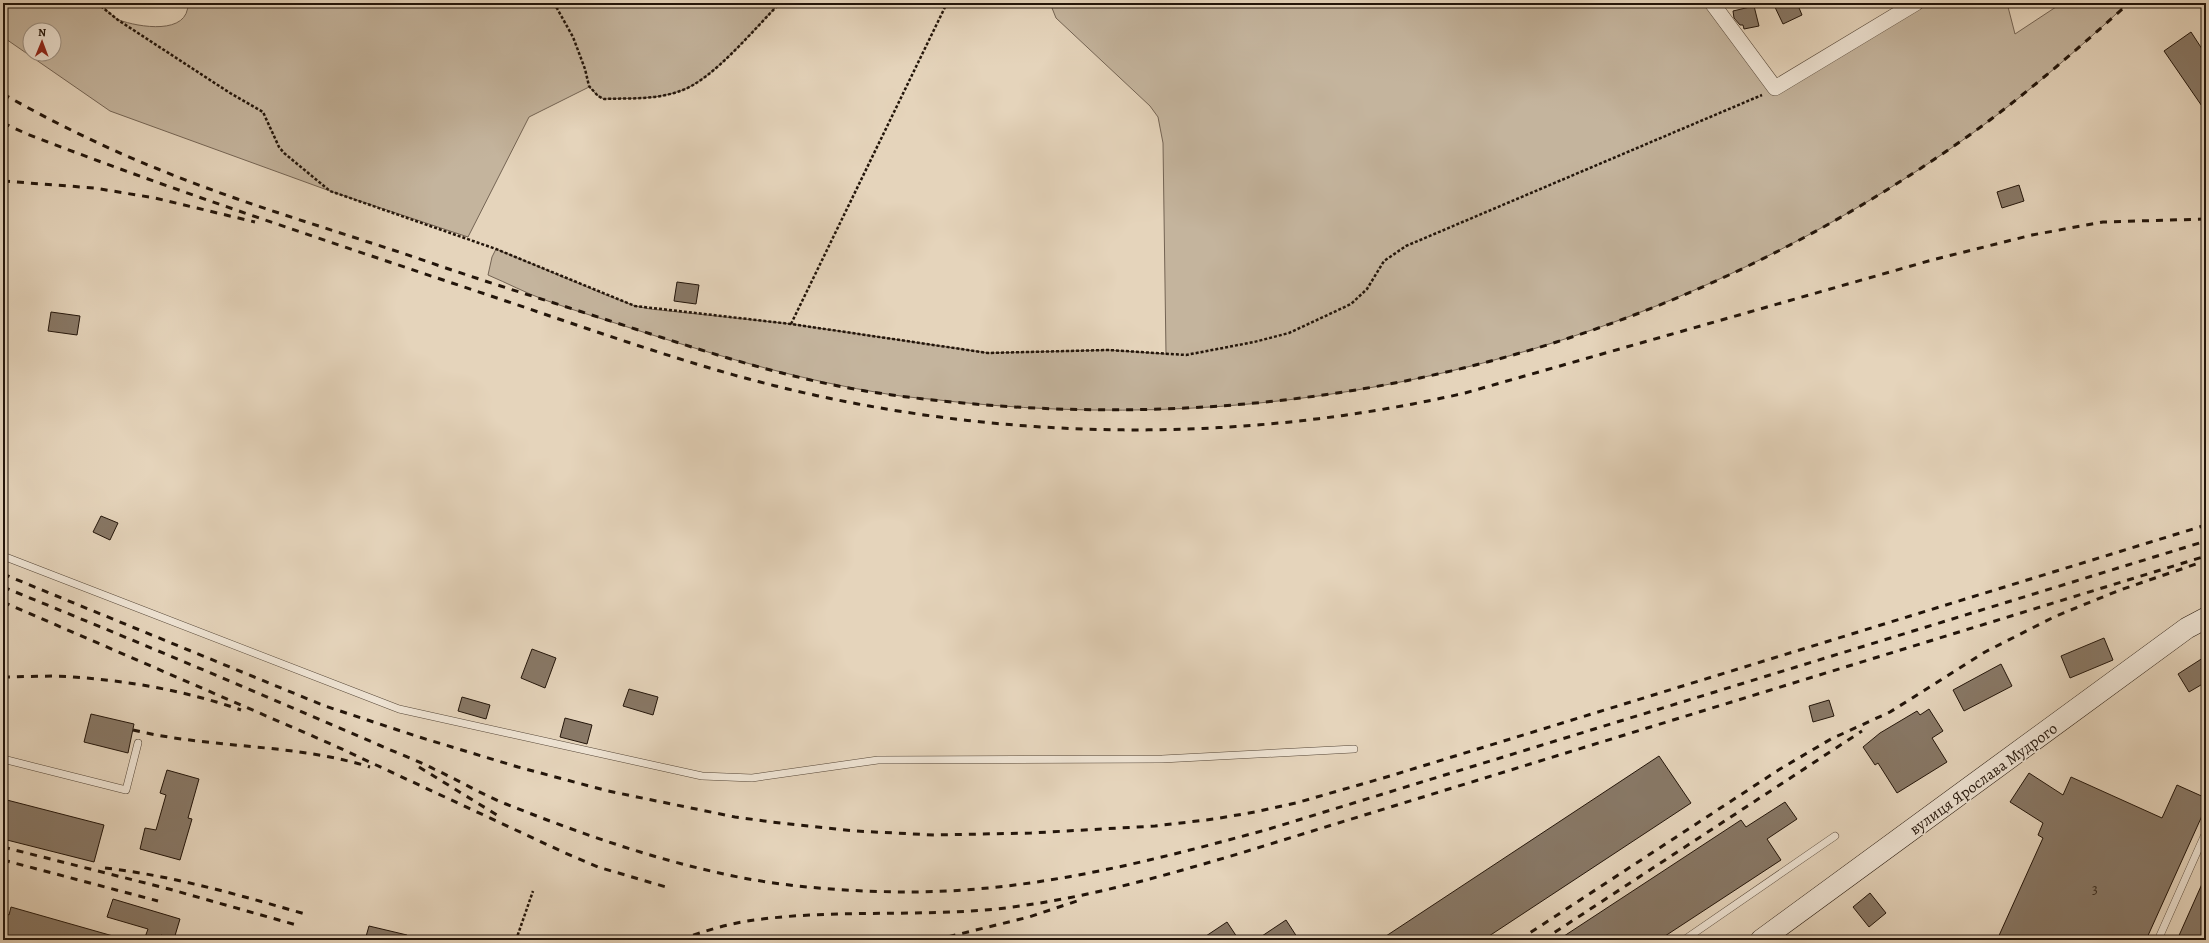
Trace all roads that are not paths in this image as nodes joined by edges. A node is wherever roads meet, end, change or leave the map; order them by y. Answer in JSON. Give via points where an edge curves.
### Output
{"nodes":[{"id":1,"x":1712,"y":3,"type":"edge"},
{"id":2,"x":1916,"y":3,"type":"edge"},
{"id":3,"x":3,"y":556,"type":"edge"},
{"id":4,"x":2206,"y":618,"type":"edge"},
{"id":5,"x":138,"y":744,"type":"dead end"},
{"id":6,"x":1354,"y":749,"type":"dead end"},
{"id":7,"x":3,"y":759,"type":"edge"},
{"id":8,"x":2206,"y":832,"type":"edge"},
{"id":9,"x":1835,"y":836,"type":"dead end"},
{"id":10,"x":1684,"y":940,"type":"edge"},
{"id":11,"x":1761,"y":940,"type":"edge"},
{"id":12,"x":2158,"y":940,"type":"edge"}],
"edges":[{"from":1,"to":2,"type":"street","via":[[1775,88]]},
{"from":3,"to":6,"type":"lane","via":[[399,709],[702,776],[752,778],[878,760],[1162,759]]},
{"from":4,"to":11,"type":"street","name":"вулиця Ярослава Мудрого","via":[[2187,628]]},
{"from":5,"to":7,"type":"lane","via":[[126,790]]},
{"from":8,"to":12,"type":"lane"},
{"from":9,"to":10,"type":"lane"}]}
